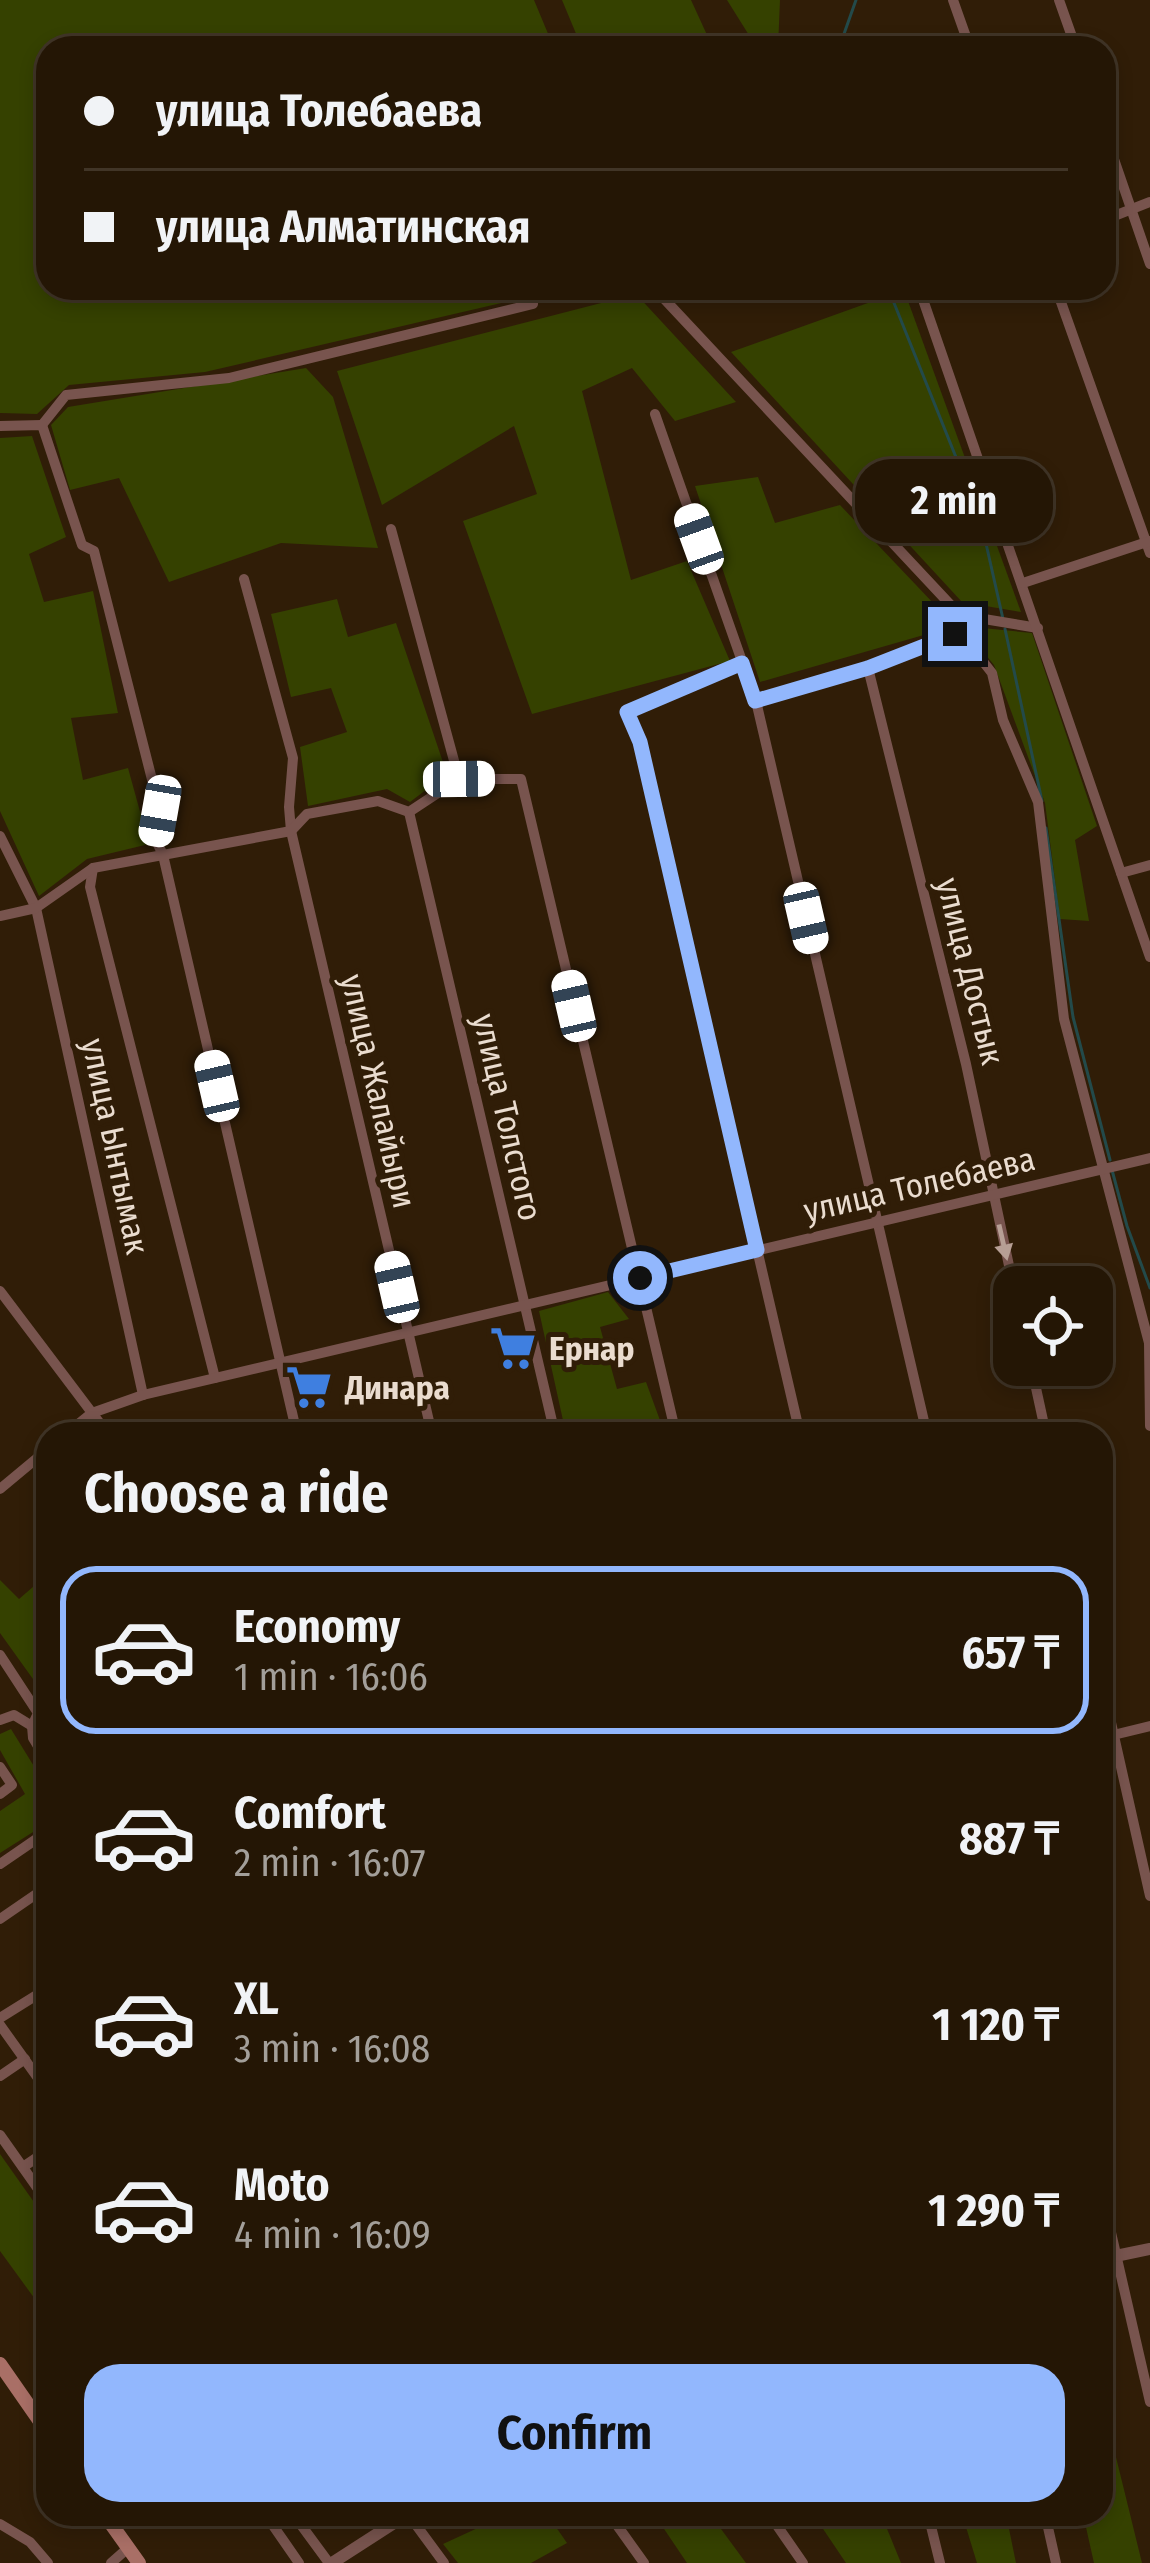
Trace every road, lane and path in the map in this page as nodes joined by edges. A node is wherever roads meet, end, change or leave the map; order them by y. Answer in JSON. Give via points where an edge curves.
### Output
{"nodes":[{"id":1,"x":952,"y":0,"type":"edge"},
{"id":2,"x":1059,"y":0,"type":"edge"},
{"id":3,"x":966,"y":36,"type":"edge"},
{"id":4,"x":1072,"y":36,"type":"edge"},
{"id":5,"x":1116,"y":165,"type":"edge"},
{"id":6,"x":1150,"y":202,"type":"edge"},
{"id":7,"x":1131,"y":208,"type":"junction"},
{"id":8,"x":1116,"y":215,"type":"edge"},
{"id":9,"x":1150,"y":264,"type":"edge"},
{"id":10,"x":665,"y":300,"type":"edge"},
{"id":11,"x":922,"y":300,"type":"edge"},
{"id":12,"x":1060,"y":300,"type":"edge"},
{"id":13,"x":533,"y":304,"type":"dead end"},
{"id":14,"x":655,"y":414,"type":"dead end"},
{"id":15,"x":42,"y":425,"type":"junction"},
{"id":16,"x":0,"y":426,"type":"edge"},
{"id":17,"x":391,"y":529,"type":"dead end"},
{"id":18,"x":1149,"y":545,"type":"edge"},
{"id":19,"x":244,"y":578,"type":"dead end"},
{"id":20,"x":1023,"y":584,"type":"junction"},
{"id":21,"x":1038,"y":628,"type":"junction"},
{"id":22,"x":742,"y":663,"type":"junction"},
{"id":23,"x":868,"y":668,"type":"junction"},
{"id":24,"x":755,"y":701,"type":"junction"},
{"id":25,"x":459,"y":779,"type":"junction"},
{"id":26,"x":409,"y":812,"type":"junction"},
{"id":27,"x":291,"y":831,"type":"junction"},
{"id":28,"x":0,"y":836,"type":"edge"},
{"id":29,"x":163,"y":855,"type":"junction"},
{"id":30,"x":1150,"y":866,"type":"edge"},
{"id":31,"x":93,"y":868,"type":"junction"},
{"id":32,"x":1121,"y":873,"type":"junction"},
{"id":33,"x":36,"y":908,"type":"junction"},
{"id":34,"x":0,"y":916,"type":"edge"},
{"id":35,"x":1150,"y":957,"type":"edge"},
{"id":36,"x":1150,"y":1158,"type":"edge"},
{"id":37,"x":1106,"y":1168,"type":"junction"},
{"id":38,"x":993,"y":1194,"type":"junction"},
{"id":39,"x":878,"y":1222,"type":"junction"},
{"id":40,"x":757,"y":1250,"type":"junction"},
{"id":41,"x":1009,"y":1266,"type":"edge"},
{"id":42,"x":640,"y":1278,"type":"junction"},
{"id":43,"x":0,"y":1291,"type":"edge"},
{"id":44,"x":524,"y":1305,"type":"junction"},
{"id":45,"x":407,"y":1333,"type":"junction"},
{"id":46,"x":281,"y":1362,"type":"junction"},
{"id":47,"x":215,"y":1378,"type":"junction"},
{"id":48,"x":1036,"y":1386,"type":"edge"},
{"id":49,"x":143,"y":1395,"type":"junction"},
{"id":50,"x":92,"y":1413,"type":"junction"},
{"id":51,"x":81,"y":1422,"type":"edge"},
{"id":52,"x":99,"y":1422,"type":"edge"},
{"id":53,"x":294,"y":1422,"type":"edge"},
{"id":54,"x":428,"y":1422,"type":"edge"},
{"id":55,"x":552,"y":1422,"type":"edge"},
{"id":56,"x":673,"y":1422,"type":"edge"},
{"id":57,"x":797,"y":1422,"type":"edge"},
{"id":58,"x":924,"y":1422,"type":"edge"},
{"id":59,"x":1043,"y":1422,"type":"edge"},
{"id":60,"x":1150,"y":1426,"type":"edge"},
{"id":61,"x":36,"y":1459,"type":"edge"},
{"id":62,"x":0,"y":1489,"type":"edge"},
{"id":63,"x":0,"y":1655,"type":"edge"},
{"id":64,"x":36,"y":1710,"type":"edge"},
{"id":65,"x":36,"y":1717,"type":"edge"},
{"id":66,"x":0,"y":1720,"type":"edge"},
{"id":67,"x":32,"y":1726,"type":"junction"},
{"id":68,"x":1150,"y":1726,"type":"edge"},
{"id":69,"x":1113,"y":1735,"type":"edge"},
{"id":70,"x":36,"y":1743,"type":"edge"},
{"id":71,"x":1113,"y":1759,"type":"edge"},
{"id":72,"x":0,"y":1767,"type":"edge"},
{"id":73,"x":0,"y":1794,"type":"edge"},
{"id":74,"x":36,"y":1839,"type":"edge"},
{"id":75,"x":0,"y":1864,"type":"edge"},
{"id":76,"x":36,"y":1894,"type":"edge"},
{"id":77,"x":1150,"y":1896,"type":"edge"},
{"id":78,"x":0,"y":1919,"type":"edge"},
{"id":79,"x":36,"y":1996,"type":"edge"},
{"id":80,"x":0,"y":2022,"type":"edge"},
{"id":81,"x":25,"y":2060,"type":"junction"},
{"id":82,"x":34,"y":2072,"type":"joint"},
{"id":83,"x":36,"y":2075,"type":"edge"},
{"id":84,"x":0,"y":2077,"type":"edge"},
{"id":85,"x":0,"y":2135,"type":"edge"},
{"id":86,"x":36,"y":2158,"type":"edge"},
{"id":87,"x":23,"y":2167,"type":"junction"},
{"id":88,"x":36,"y":2186,"type":"edge"},
{"id":89,"x":1113,"y":2242,"type":"edge"},
{"id":90,"x":1150,"y":2249,"type":"edge"},
{"id":91,"x":1116,"y":2256,"type":"junction"},
{"id":92,"x":1113,"y":2257,"type":"edge"},
{"id":93,"x":0,"y":2364,"type":"edge"},
{"id":94,"x":1150,"y":2402,"type":"edge"},
{"id":95,"x":36,"y":2416,"type":"edge"},
{"id":96,"x":0,"y":2524,"type":"edge"},
{"id":97,"x":112,"y":2526,"type":"edge"},
{"id":98,"x":273,"y":2526,"type":"edge"},
{"id":99,"x":302,"y":2526,"type":"edge"},
{"id":100,"x":389,"y":2526,"type":"edge"},
{"id":101,"x":417,"y":2526,"type":"edge"},
{"id":102,"x":618,"y":2526,"type":"edge"},
{"id":103,"x":777,"y":2526,"type":"edge"},
{"id":104,"x":931,"y":2526,"type":"edge"},
{"id":105,"x":1047,"y":2526,"type":"edge"},
{"id":106,"x":128,"y":2548,"type":"junction"},
{"id":107,"x":48,"y":2563,"type":"edge"},
{"id":108,"x":111,"y":2563,"type":"edge"},
{"id":109,"x":139,"y":2563,"type":"edge"},
{"id":110,"x":299,"y":2563,"type":"edge"},
{"id":111,"x":331,"y":2563,"type":"edge"},
{"id":112,"x":444,"y":2563,"type":"edge"},
{"id":113,"x":644,"y":2563,"type":"edge"},
{"id":114,"x":803,"y":2563,"type":"edge"},
{"id":115,"x":940,"y":2563,"type":"edge"},
{"id":116,"x":1055,"y":2563,"type":"edge"}],
"edges":[{"from":1,"to":3,"type":"street"},
{"from":2,"to":4,"type":"street"},
{"from":5,"to":7,"type":"street"},
{"from":6,"to":7,"type":"street"},
{"from":7,"to":8,"type":"street"},
{"from":7,"to":9,"type":"street"},
{"from":10,"to":21,"type":"street","via":[[960,616]]},
{"from":11,"to":20,"type":"street"},
{"from":12,"to":18,"type":"street"},
{"from":13,"to":15,"type":"street","via":[[229,378],[66,395]]},
{"from":14,"to":22,"type":"street"},
{"from":15,"to":16,"type":"street"},
{"from":15,"to":29,"type":"street","via":[[82,545],[94,551],[160,811],[155,838]]},
{"from":17,"to":25,"type":"street"},
{"from":18,"to":20,"type":"street"},
{"from":19,"to":27,"type":"street","name":"улица Жалайыри","via":[[293,758]]},
{"from":20,"to":21,"type":"street"},
{"from":21,"to":32,"type":"street"},
{"from":22,"to":24,"type":"street"},
{"from":22,"to":40,"type":"street","via":[[627,712]]},
{"from":23,"to":24,"type":"street"},
{"from":23,"to":37,"type":"street","via":[[955,634],[992,673],[1038,802],[1064,1019]]},
{"from":23,"to":38,"type":"street","name":"улица Достык"},
{"from":24,"to":39,"type":"street"},
{"from":25,"to":26,"type":"street"},
{"from":25,"to":42,"type":"street","via":[[520,778]]},
{"from":26,"to":27,"type":"street","via":[[378,801],[307,814]]},
{"from":26,"to":44,"type":"street","name":"улица Толстого"},
{"from":27,"to":29,"type":"street"},
{"from":27,"to":45,"type":"street","name":"улица Жалайыри"},
{"from":28,"to":33,"type":"street","name":"улица Ынтымак"},
{"from":29,"to":31,"type":"street"},
{"from":29,"to":46,"type":"street"},
{"from":30,"to":32,"type":"street"},
{"from":31,"to":33,"type":"street"},
{"from":31,"to":47,"type":"street","via":[[90,887]]},
{"from":32,"to":35,"type":"street"},
{"from":33,"to":34,"type":"street"},
{"from":33,"to":49,"type":"street","name":"улица Ынтымак"},
{"from":36,"to":37,"type":"street","name":"улица Толебаева"},
{"from":37,"to":38,"type":"street","name":"улица Толебаева"},
{"from":37,"to":60,"type":"street","via":[[1149,1343]]},
{"from":38,"to":39,"type":"street","name":"улица Толебаева"},
{"from":38,"to":41,"type":"street","name":"улица Достык","one_way":true},
{"from":39,"to":40,"type":"street","name":"улица Толебаева"},
{"from":39,"to":58,"type":"street"},
{"from":40,"to":42,"type":"street","name":"улица Толебаева"},
{"from":40,"to":57,"type":"street"},
{"from":42,"to":44,"type":"street","name":"улица Толебаева"},
{"from":42,"to":56,"type":"street"},
{"from":43,"to":50,"type":"street"},
{"from":44,"to":45,"type":"street","name":"улица Толебаева"},
{"from":44,"to":55,"type":"street","name":"улица Толстого"},
{"from":45,"to":46,"type":"street","name":"улица Толебаева"},
{"from":45,"to":54,"type":"street","name":"улица Жалайыри"},
{"from":46,"to":47,"type":"street","name":"улица Толебаева"},
{"from":46,"to":53,"type":"street"},
{"from":47,"to":49,"type":"street","name":"улица Толебаева"},
{"from":48,"to":59,"type":"street"},
{"from":49,"to":50,"type":"street","name":"улица Толебаева"},
{"from":50,"to":51,"type":"street","name":"улица Толебаева"},
{"from":50,"to":52,"type":"street"},
{"from":61,"to":62,"type":"street"},
{"from":63,"to":64,"type":"street"},
{"from":65,"to":67,"type":"street"},
{"from":66,"to":67,"type":"street","via":[[14,1715]]},
{"from":67,"to":70,"type":"street"},
{"from":68,"to":69,"type":"street"},
{"from":71,"to":77,"type":"street"},
{"from":72,"to":73,"type":"street","via":[[12,1785]]},
{"from":74,"to":75,"type":"street"},
{"from":76,"to":78,"type":"street"},
{"from":79,"to":80,"type":"street"},
{"from":80,"to":81,"type":"street"},
{"from":81,"to":82,"type":"street"},
{"from":81,"to":84,"type":"street"},
{"from":82,"to":83,"type":"street"},
{"from":85,"to":87,"type":"street"},
{"from":86,"to":87,"type":"street"},
{"from":87,"to":88,"type":"street"},
{"from":89,"to":91,"type":"street"},
{"from":90,"to":91,"type":"street"},
{"from":91,"to":92,"type":"street"},
{"from":91,"to":94,"type":"street"},
{"from":93,"to":95,"type":"main road"},
{"from":96,"to":107,"type":"street"},
{"from":97,"to":106,"type":"main road"},
{"from":98,"to":110,"type":"street"},
{"from":99,"to":111,"type":"street"},
{"from":100,"to":111,"type":"street"},
{"from":101,"to":112,"type":"street"},
{"from":102,"to":113,"type":"street"},
{"from":103,"to":114,"type":"street"},
{"from":104,"to":115,"type":"street"},
{"from":105,"to":116,"type":"street"},
{"from":106,"to":108,"type":"street"},
{"from":106,"to":109,"type":"main road"}]}
